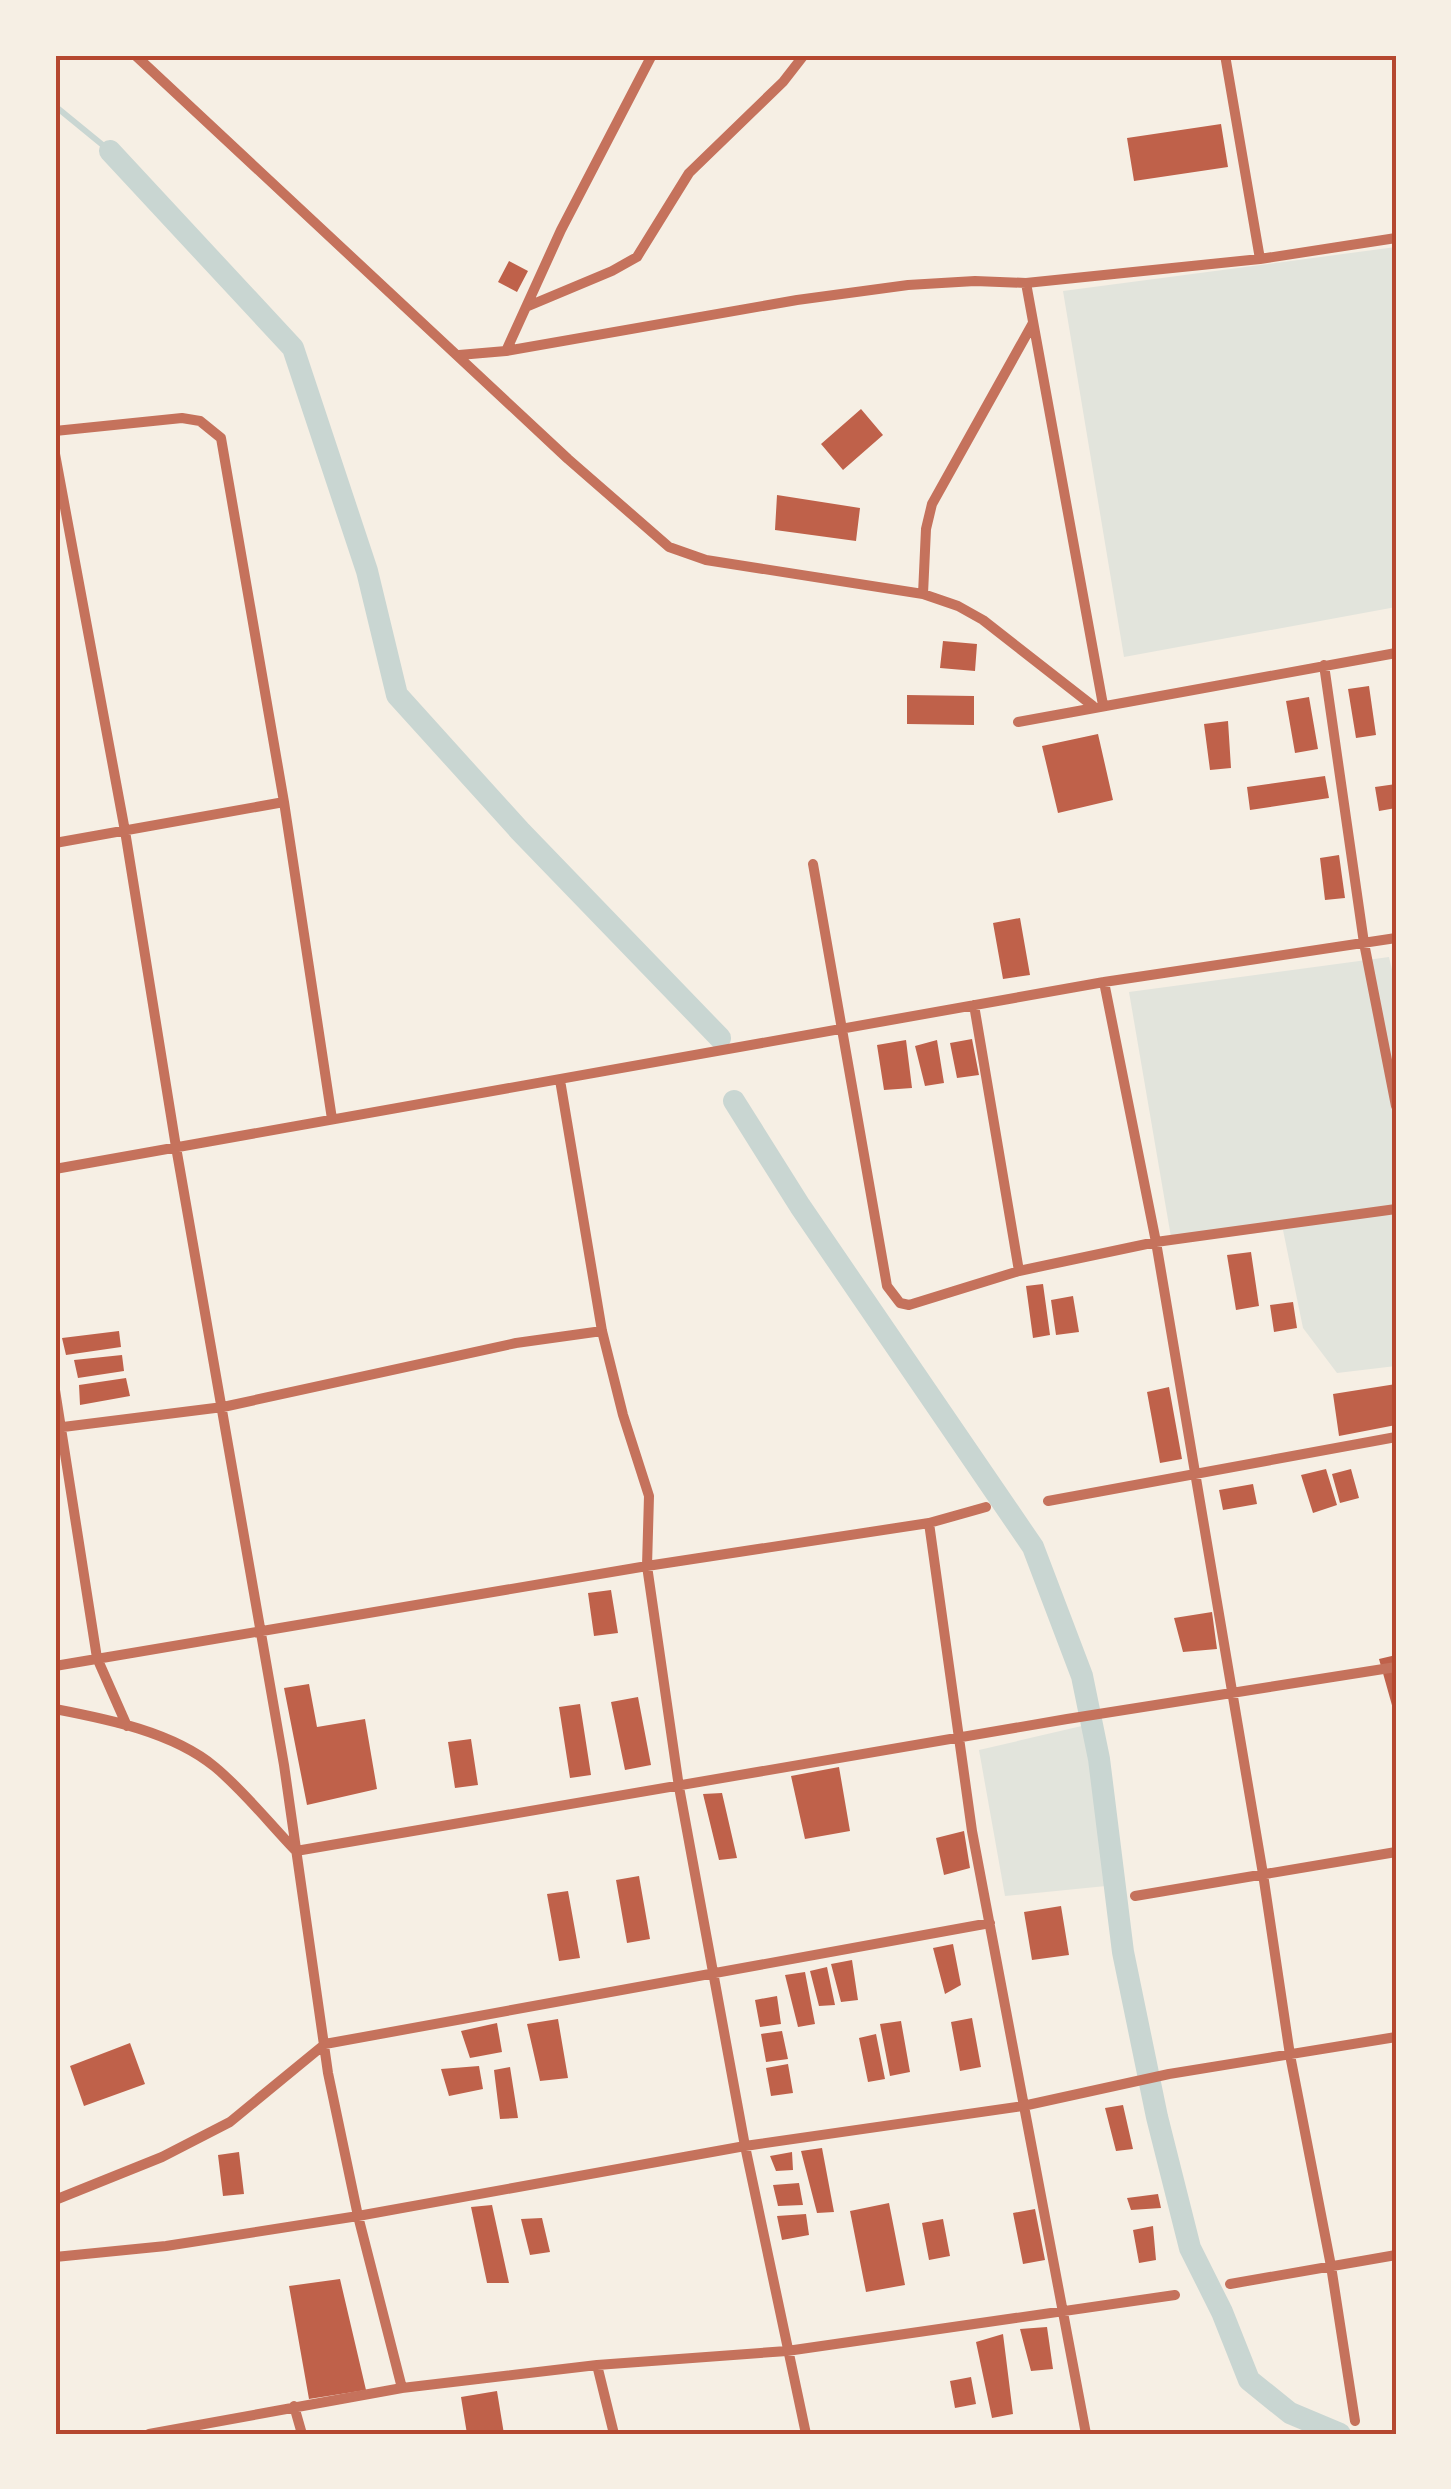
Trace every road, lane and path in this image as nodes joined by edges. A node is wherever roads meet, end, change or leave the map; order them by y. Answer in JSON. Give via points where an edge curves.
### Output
{"nodes":[{"id":1,"x":135,"y":55,"type":"edge"},
{"id":2,"x":652,"y":55,"type":"edge"},
{"id":3,"x":804,"y":55,"type":"edge"},
{"id":4,"x":1225,"y":55,"type":"edge"},
{"id":5,"x":1396,"y":238,"type":"edge"},
{"id":6,"x":1260,"y":259,"type":"junction"},
{"id":7,"x":1026,"y":283,"type":"junction"},
{"id":8,"x":526,"y":308,"type":"junction"},
{"id":9,"x":1033,"y":323,"type":"junction"},
{"id":10,"x":506,"y":351,"type":"junction"},
{"id":11,"x":459,"y":354,"type":"junction"},
{"id":12,"x":55,"y":431,"type":"edge"},
{"id":13,"x":55,"y":454,"type":"edge"},
{"id":14,"x":923,"y":594,"type":"junction"},
{"id":15,"x":1396,"y":653,"type":"edge"},
{"id":16,"x":1324,"y":664,"type":"junction"},
{"id":17,"x":1098,"y":706,"type":"junction"},
{"id":18,"x":1018,"y":722,"type":"dead end"},
{"id":19,"x":284,"y":802,"type":"junction"},
{"id":20,"x":125,"y":831,"type":"junction"},
{"id":21,"x":55,"y":843,"type":"edge"},
{"id":22,"x":813,"y":864,"type":"dead end"},
{"id":23,"x":1396,"y":938,"type":"edge"},
{"id":24,"x":1364,"y":942,"type":"junction"},
{"id":25,"x":1104,"y":982,"type":"junction"},
{"id":26,"x":974,"y":1005,"type":"junction"},
{"id":27,"x":841,"y":1030,"type":"junction"},
{"id":28,"x":560,"y":1080,"type":"junction"},
{"id":29,"x":1396,"y":1106,"type":"edge"},
{"id":30,"x":332,"y":1119,"type":"junction"},
{"id":31,"x":176,"y":1147,"type":"junction"},
{"id":32,"x":55,"y":1168,"type":"edge"},
{"id":33,"x":1396,"y":1209,"type":"edge"},
{"id":34,"x":1156,"y":1242,"type":"junction"},
{"id":35,"x":1019,"y":1271,"type":"junction"},
{"id":36,"x":602,"y":1331,"type":"junction"},
{"id":37,"x":55,"y":1390,"type":"edge"},
{"id":38,"x":223,"y":1407,"type":"junction"},
{"id":39,"x":58,"y":1428,"type":"edge"},
{"id":40,"x":1396,"y":1437,"type":"edge"},
{"id":41,"x":1194,"y":1474,"type":"junction"},
{"id":42,"x":1048,"y":1501,"type":"dead end"},
{"id":43,"x":986,"y":1507,"type":"dead end"},
{"id":44,"x":929,"y":1523,"type":"junction"},
{"id":45,"x":647,"y":1566,"type":"junction"},
{"id":46,"x":259,"y":1633,"type":"junction"},
{"id":47,"x":97,"y":1658,"type":"junction"},
{"id":48,"x":55,"y":1666,"type":"edge"},
{"id":49,"x":1396,"y":1666,"type":"edge"},
{"id":50,"x":1232,"y":1693,"type":"junction"},
{"id":51,"x":55,"y":1709,"type":"edge"},
{"id":52,"x":127,"y":1726,"type":"junction"},
{"id":53,"x":959,"y":1740,"type":"junction"},
{"id":54,"x":679,"y":1787,"type":"junction"},
{"id":55,"x":296,"y":1850,"type":"junction"},
{"id":56,"x":1396,"y":1852,"type":"edge"},
{"id":57,"x":1263,"y":1874,"type":"junction"},
{"id":58,"x":1135,"y":1896,"type":"dead end"},
{"id":59,"x":990,"y":1923,"type":"junction"},
{"id":60,"x":712,"y":1973,"type":"junction"},
{"id":61,"x":1396,"y":2038,"type":"edge"},
{"id":62,"x":325,"y":2044,"type":"junction"},
{"id":63,"x":1290,"y":2056,"type":"junction"},
{"id":64,"x":1023,"y":2106,"type":"junction"},
{"id":65,"x":744,"y":2146,"type":"junction"},
{"id":66,"x":55,"y":2200,"type":"edge"},
{"id":67,"x":358,"y":2216,"type":"junction"},
{"id":68,"x":1396,"y":2254,"type":"edge"},
{"id":69,"x":55,"y":2257,"type":"edge"},
{"id":70,"x":1331,"y":2266,"type":"junction"},
{"id":71,"x":1230,"y":2284,"type":"dead end"},
{"id":72,"x":1175,"y":2294,"type":"dead end"},
{"id":73,"x":1064,"y":2310,"type":"junction"},
{"id":74,"x":787,"y":2351,"type":"junction"},
{"id":75,"x":597,"y":2364,"type":"junction"},
{"id":76,"x":402,"y":2388,"type":"junction"},
{"id":77,"x":294,"y":2406,"type":"junction"},
{"id":78,"x":1355,"y":2421,"type":"dead end"},
{"id":79,"x":149,"y":2434,"type":"edge"},
{"id":80,"x":302,"y":2434,"type":"edge"},
{"id":81,"x":614,"y":2434,"type":"edge"},
{"id":82,"x":806,"y":2434,"type":"edge"},
{"id":83,"x":1086,"y":2434,"type":"edge"}],
"edges":[{"from":1,"to":11,"type":"street"},
{"from":2,"to":8,"type":"street"},
{"from":3,"to":8,"type":"street","via":[[689,172],[637,257]]},
{"from":4,"to":6,"type":"street"},
{"from":5,"to":6,"type":"street"},
{"from":6,"to":7,"type":"street"},
{"from":7,"to":9,"type":"street"},
{"from":7,"to":10,"type":"street","via":[[871,290]]},
{"from":8,"to":10,"type":"street"},
{"from":9,"to":14,"type":"street","via":[[932,504]]},
{"from":9,"to":17,"type":"street"},
{"from":10,"to":11,"type":"street"},
{"from":11,"to":14,"type":"street","via":[[669,548],[706,560]]},
{"from":12,"to":19,"type":"street","via":[[182,418],[200,421],[221,438]]},
{"from":13,"to":20,"type":"street"},
{"from":14,"to":17,"type":"street","via":[[983,620]]},
{"from":15,"to":16,"type":"street"},
{"from":16,"to":17,"type":"street"},
{"from":16,"to":24,"type":"street"},
{"from":17,"to":18,"type":"street"},
{"from":19,"to":20,"type":"street"},
{"from":19,"to":30,"type":"street"},
{"from":20,"to":21,"type":"street"},
{"from":20,"to":31,"type":"street"},
{"from":22,"to":27,"type":"street"},
{"from":23,"to":24,"type":"street"},
{"from":24,"to":25,"type":"street"},
{"from":24,"to":29,"type":"street"},
{"from":25,"to":26,"type":"street"},
{"from":25,"to":34,"type":"street"},
{"from":26,"to":27,"type":"street"},
{"from":26,"to":35,"type":"street"},
{"from":27,"to":28,"type":"street"},
{"from":27,"to":35,"type":"street","via":[[892,1296],[910,1305]]},
{"from":28,"to":30,"type":"street"},
{"from":28,"to":36,"type":"street"},
{"from":30,"to":31,"type":"street"},
{"from":31,"to":32,"type":"street"},
{"from":31,"to":38,"type":"street"},
{"from":33,"to":34,"type":"street"},
{"from":34,"to":35,"type":"street"},
{"from":34,"to":41,"type":"street"},
{"from":36,"to":38,"type":"street","via":[[516,1343]]},
{"from":36,"to":45,"type":"street","via":[[649,1496]]},
{"from":37,"to":39,"type":"street"},
{"from":38,"to":39,"type":"street"},
{"from":38,"to":46,"type":"street"},
{"from":39,"to":47,"type":"street"},
{"from":40,"to":41,"type":"street"},
{"from":41,"to":42,"type":"street"},
{"from":41,"to":50,"type":"street"},
{"from":43,"to":44,"type":"street"},
{"from":44,"to":45,"type":"street"},
{"from":44,"to":53,"type":"street"},
{"from":45,"to":46,"type":"street"},
{"from":45,"to":54,"type":"street"},
{"from":46,"to":47,"type":"street"},
{"from":46,"to":55,"type":"street"},
{"from":47,"to":48,"type":"street"},
{"from":47,"to":52,"type":"street"},
{"from":49,"to":50,"type":"street"},
{"from":50,"to":53,"type":"street"},
{"from":50,"to":57,"type":"street"},
{"from":51,"to":52,"type":"street"},
{"from":52,"to":55,"type":"street","via":[[213,1765]]},
{"from":53,"to":54,"type":"street"},
{"from":53,"to":59,"type":"street"},
{"from":54,"to":55,"type":"street"},
{"from":54,"to":60,"type":"street"},
{"from":55,"to":62,"type":"street"},
{"from":56,"to":57,"type":"street"},
{"from":57,"to":58,"type":"street"},
{"from":57,"to":63,"type":"street"},
{"from":59,"to":60,"type":"street"},
{"from":59,"to":64,"type":"street"},
{"from":60,"to":62,"type":"street"},
{"from":60,"to":65,"type":"street"},
{"from":61,"to":63,"type":"street"},
{"from":62,"to":66,"type":"street","via":[[230,2122]]},
{"from":62,"to":67,"type":"street"},
{"from":63,"to":64,"type":"street"},
{"from":63,"to":70,"type":"street"},
{"from":64,"to":65,"type":"street"},
{"from":64,"to":73,"type":"street"},
{"from":65,"to":67,"type":"street"},
{"from":65,"to":74,"type":"street"},
{"from":67,"to":69,"type":"street"},
{"from":67,"to":76,"type":"street"},
{"from":68,"to":70,"type":"street"},
{"from":70,"to":71,"type":"street"},
{"from":70,"to":78,"type":"street"},
{"from":72,"to":73,"type":"street"},
{"from":73,"to":74,"type":"street"},
{"from":73,"to":83,"type":"street"},
{"from":74,"to":75,"type":"street"},
{"from":74,"to":82,"type":"street"},
{"from":75,"to":76,"type":"street"},
{"from":75,"to":81,"type":"street"},
{"from":76,"to":77,"type":"street"},
{"from":77,"to":79,"type":"street"},
{"from":77,"to":80,"type":"street"}]}
